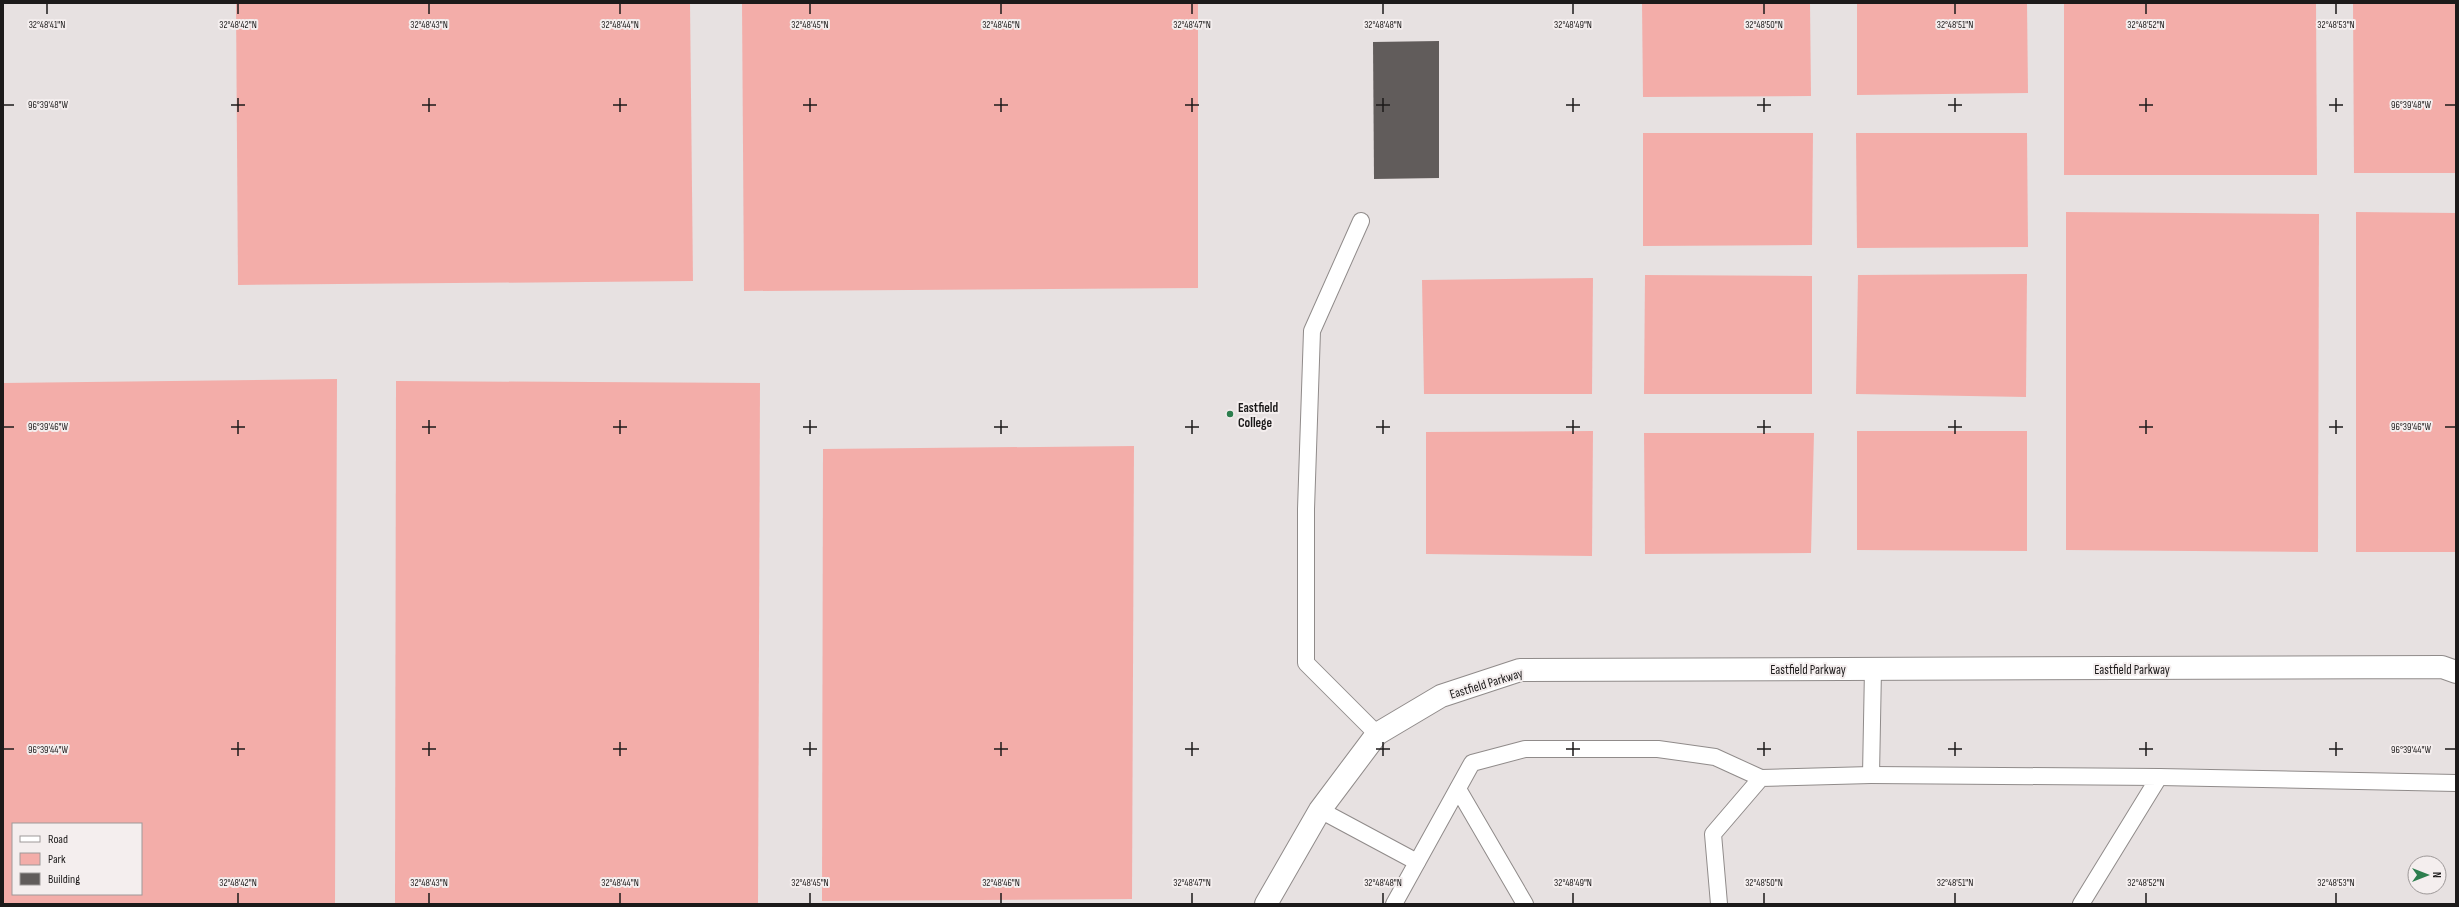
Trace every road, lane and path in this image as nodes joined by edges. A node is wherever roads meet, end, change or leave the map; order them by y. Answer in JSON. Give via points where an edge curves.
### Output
{"nodes":[{"id":1,"x":1361,"y":221,"type":"dead end"},
{"id":2,"x":1873,"y":669,"type":"junction"},
{"id":3,"x":2456,"y":672,"type":"edge"},
{"id":4,"x":1377,"y":734,"type":"junction"},
{"id":5,"x":1871,"y":775,"type":"junction"},
{"id":6,"x":2159,"y":777,"type":"junction"},
{"id":7,"x":1761,"y":778,"type":"junction"},
{"id":8,"x":2456,"y":783,"type":"edge"},
{"id":9,"x":1458,"y":789,"type":"junction"},
{"id":10,"x":1320,"y":810,"type":"junction"},
{"id":11,"x":1417,"y":862,"type":"junction"},
{"id":12,"x":1266,"y":904,"type":"edge"},
{"id":13,"x":1394,"y":904,"type":"edge"},
{"id":14,"x":1525,"y":904,"type":"edge"},
{"id":15,"x":1719,"y":904,"type":"edge"},
{"id":16,"x":2081,"y":904,"type":"edge"}],
"edges":[{"from":1,"to":4,"type":"lane","via":[[1312,331],[1306,509],[1306,663]]},
{"from":2,"to":3,"type":"street","name":"Eastfield Parkway","via":[[2442,668]]},
{"from":2,"to":4,"type":"street","name":"Eastfield Parkway","via":[[1520,670],[1441,696]]},
{"from":2,"to":5,"type":"lane"},
{"from":4,"to":10,"type":"street","name":"Eastfield Parkway"},
{"from":5,"to":6,"type":"lane"},
{"from":5,"to":7,"type":"lane"},
{"from":6,"to":8,"type":"lane"},
{"from":6,"to":16,"type":"lane"},
{"from":7,"to":9,"type":"lane","via":[[1716,757],[1658,749],[1525,749],[1472,763]]},
{"from":7,"to":15,"type":"lane","via":[[1713,834]]},
{"from":9,"to":11,"type":"lane"},
{"from":9,"to":14,"type":"lane"},
{"from":10,"to":11,"type":"lane"},
{"from":10,"to":12,"type":"street","name":"Eastfield Parkway"},
{"from":11,"to":13,"type":"lane"}]}
